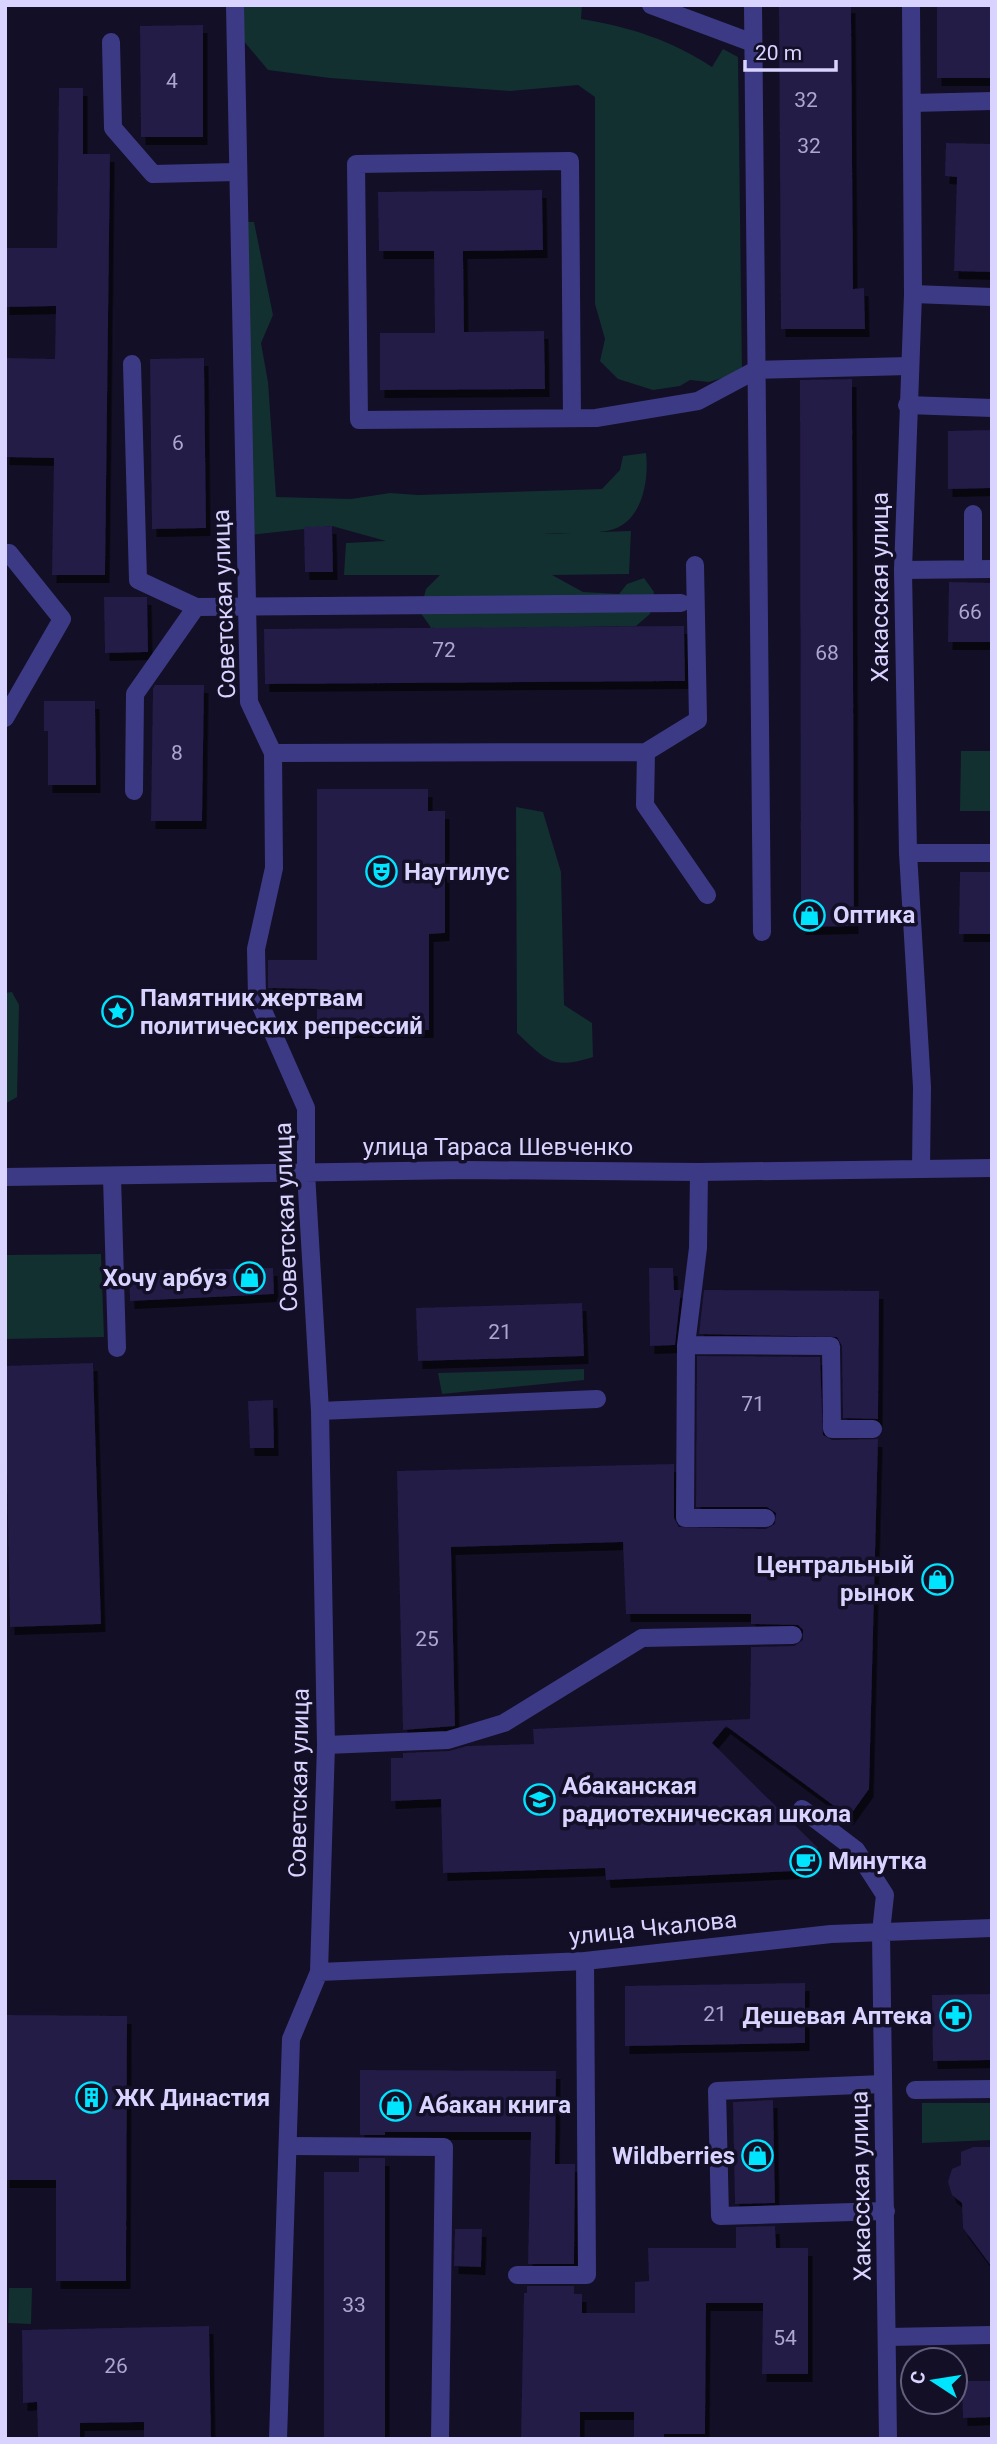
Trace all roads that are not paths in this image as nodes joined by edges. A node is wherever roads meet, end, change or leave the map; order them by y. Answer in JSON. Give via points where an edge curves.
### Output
{"nodes":[{"id":1,"x":235,"y":5,"type":"edge"},
{"id":2,"x":651,"y":5,"type":"edge"},
{"id":3,"x":753,"y":5,"type":"edge"},
{"id":4,"x":911,"y":5,"type":"edge"},
{"id":5,"x":111,"y":42,"type":"dead end"},
{"id":6,"x":753,"y":43,"type":"junction"},
{"id":7,"x":992,"y":101,"type":"edge"},
{"id":8,"x":912,"y":103,"type":"junction"},
{"id":9,"x":236,"y":172,"type":"junction"},
{"id":10,"x":913,"y":295,"type":"junction"},
{"id":11,"x":992,"y":297,"type":"edge"},
{"id":12,"x":132,"y":364,"type":"dead end"},
{"id":13,"x":909,"y":366,"type":"junction"},
{"id":14,"x":756,"y":370,"type":"junction"},
{"id":15,"x":907,"y":405,"type":"junction"},
{"id":16,"x":992,"y":408,"type":"edge"},
{"id":17,"x":572,"y":418,"type":"junction"},
{"id":18,"x":972,"y":514,"type":"dead end"},
{"id":19,"x":5,"y":554,"type":"edge"},
{"id":20,"x":695,"y":565,"type":"dead end"},
{"id":21,"x":973,"y":569,"type":"junction"},
{"id":22,"x":992,"y":569,"type":"edge"},
{"id":23,"x":903,"y":570,"type":"junction"},
{"id":24,"x":681,"y":603,"type":"dead end"},
{"id":25,"x":246,"y":606,"type":"junction"},
{"id":26,"x":196,"y":607,"type":"junction"},
{"id":27,"x":5,"y":718,"type":"edge"},
{"id":28,"x":646,"y":752,"type":"junction"},
{"id":29,"x":273,"y":753,"type":"junction"},
{"id":30,"x":134,"y":791,"type":"dead end"},
{"id":31,"x":908,"y":853,"type":"junction"},
{"id":32,"x":992,"y":853,"type":"edge"},
{"id":33,"x":707,"y":895,"type":"dead end"},
{"id":34,"x":762,"y":932,"type":"dead end"},
{"id":35,"x":992,"y":1168,"type":"edge"},
{"id":36,"x":921,"y":1169,"type":"junction"},
{"id":37,"x":699,"y":1172,"type":"junction"},
{"id":38,"x":306,"y":1173,"type":"junction"},
{"id":39,"x":5,"y":1177,"type":"edge"},
{"id":40,"x":112,"y":1177,"type":"junction"},
{"id":41,"x":686,"y":1345,"type":"junction"},
{"id":42,"x":117,"y":1348,"type":"dead end"},
{"id":43,"x":597,"y":1399,"type":"dead end"},
{"id":44,"x":320,"y":1412,"type":"junction"},
{"id":45,"x":873,"y":1429,"type":"dead end"},
{"id":46,"x":766,"y":1518,"type":"dead end"},
{"id":47,"x":793,"y":1635,"type":"dead end"},
{"id":48,"x":326,"y":1745,"type":"junction"},
{"id":49,"x":802,"y":1809,"type":"dead end"},
{"id":50,"x":992,"y":1928,"type":"edge"},
{"id":51,"x":881,"y":1932,"type":"junction"},
{"id":52,"x":585,"y":1961,"type":"junction"},
{"id":53,"x":319,"y":1972,"type":"junction"},
{"id":54,"x":883,"y":2084,"type":"junction"},
{"id":55,"x":992,"y":2089,"type":"edge"},
{"id":56,"x":915,"y":2090,"type":"dead end"},
{"id":57,"x":288,"y":2146,"type":"junction"},
{"id":58,"x":886,"y":2211,"type":"junction"},
{"id":59,"x":517,"y":2275,"type":"dead end"},
{"id":60,"x":992,"y":2334,"type":"edge"},
{"id":61,"x":888,"y":2337,"type":"junction"},
{"id":62,"x":278,"y":2439,"type":"edge"},
{"id":63,"x":440,"y":2439,"type":"edge"},
{"id":64,"x":888,"y":2439,"type":"edge"}],
"edges":[{"from":1,"to":9,"type":"street","name":"Советская улица"},
{"from":2,"to":6,"type":"street"},
{"from":3,"to":6,"type":"street"},
{"from":4,"to":8,"type":"street","name":"Хакасская улица"},
{"from":5,"to":9,"type":"street","via":[[113,128],[153,174]]},
{"from":6,"to":14,"type":"street"},
{"from":7,"to":8,"type":"street"},
{"from":8,"to":10,"type":"street","name":"Хакасская улица"},
{"from":9,"to":25,"type":"street","name":"Советская улица"},
{"from":10,"to":11,"type":"street"},
{"from":10,"to":13,"type":"street","name":"Хакасская улица"},
{"from":12,"to":26,"type":"street","via":[[138,580]]},
{"from":13,"to":14,"type":"street"},
{"from":13,"to":15,"type":"street","name":"Хакасская улица"},
{"from":14,"to":17,"type":"street","via":[[698,401]]},
{"from":14,"to":34,"type":"street"},
{"from":15,"to":16,"type":"street"},
{"from":15,"to":23,"type":"street","name":"Хакасская улица"},
{"from":17,"to":17,"type":"street","via":[[359,420],[356,164],[570,161]]},
{"from":18,"to":21,"type":"street"},
{"from":19,"to":27,"type":"street","via":[[9,553],[62,619]]},
{"from":20,"to":28,"type":"street","via":[[698,720]]},
{"from":21,"to":22,"type":"street"},
{"from":21,"to":23,"type":"street"},
{"from":23,"to":31,"type":"street","name":"Хакасская улица"},
{"from":24,"to":25,"type":"street"},
{"from":25,"to":26,"type":"street"},
{"from":25,"to":29,"type":"street","name":"Советская улица","via":[[249,702]]},
{"from":26,"to":30,"type":"street","via":[[135,694]]},
{"from":28,"to":29,"type":"street"},
{"from":28,"to":33,"type":"street","via":[[645,805]]},
{"from":29,"to":38,"type":"street","name":"Советская улица","via":[[274,868],[256,948],[257,997],[306,1108]]},
{"from":31,"to":32,"type":"street"},
{"from":31,"to":36,"type":"street","name":"Хакасская улица","via":[[922,1087]]},
{"from":35,"to":36,"type":"street","name":"улица Тараса Шевченко"},
{"from":36,"to":37,"type":"street","name":"улица Тараса Шевченко"},
{"from":37,"to":38,"type":"street","name":"улица Тараса Шевченко"},
{"from":37,"to":41,"type":"street","via":[[698,1248]]},
{"from":38,"to":40,"type":"street","name":"улица Тараса Шевченко"},
{"from":38,"to":44,"type":"street","name":"Советская улица"},
{"from":39,"to":40,"type":"street","name":"улица Тараса Шевченко"},
{"from":40,"to":42,"type":"street"},
{"from":41,"to":45,"type":"street","via":[[831,1346],[832,1429]]},
{"from":41,"to":46,"type":"street","via":[[685,1518]]},
{"from":43,"to":44,"type":"street"},
{"from":44,"to":48,"type":"street","name":"Советская улица"},
{"from":47,"to":48,"type":"street","via":[[642,1638],[504,1723],[448,1740]]},
{"from":48,"to":53,"type":"street","name":"Советская улица"},
{"from":49,"to":51,"type":"street","name":"Хакасская улица","via":[[856,1850],[885,1895]]},
{"from":50,"to":51,"type":"street","name":"улица Чкалова"},
{"from":51,"to":52,"type":"street","name":"улица Чкалова"},
{"from":51,"to":54,"type":"street","name":"Хакасская улица"},
{"from":52,"to":53,"type":"street","name":"улица Чкалова"},
{"from":52,"to":59,"type":"street","via":[[587,2274]]},
{"from":53,"to":57,"type":"street","name":"Советская улица","via":[[291,2039]]},
{"from":54,"to":58,"type":"street","name":"Хакасская улица"},
{"from":54,"to":58,"type":"street","via":[[717,2091],[719,2216]]},
{"from":55,"to":56,"type":"street"},
{"from":57,"to":62,"type":"street","name":"Советская улица"},
{"from":57,"to":63,"type":"street","via":[[444,2147]]},
{"from":58,"to":61,"type":"street","name":"Хакасская улица"},
{"from":60,"to":61,"type":"street"},
{"from":61,"to":64,"type":"street","name":"Хакасская улица"}]}
